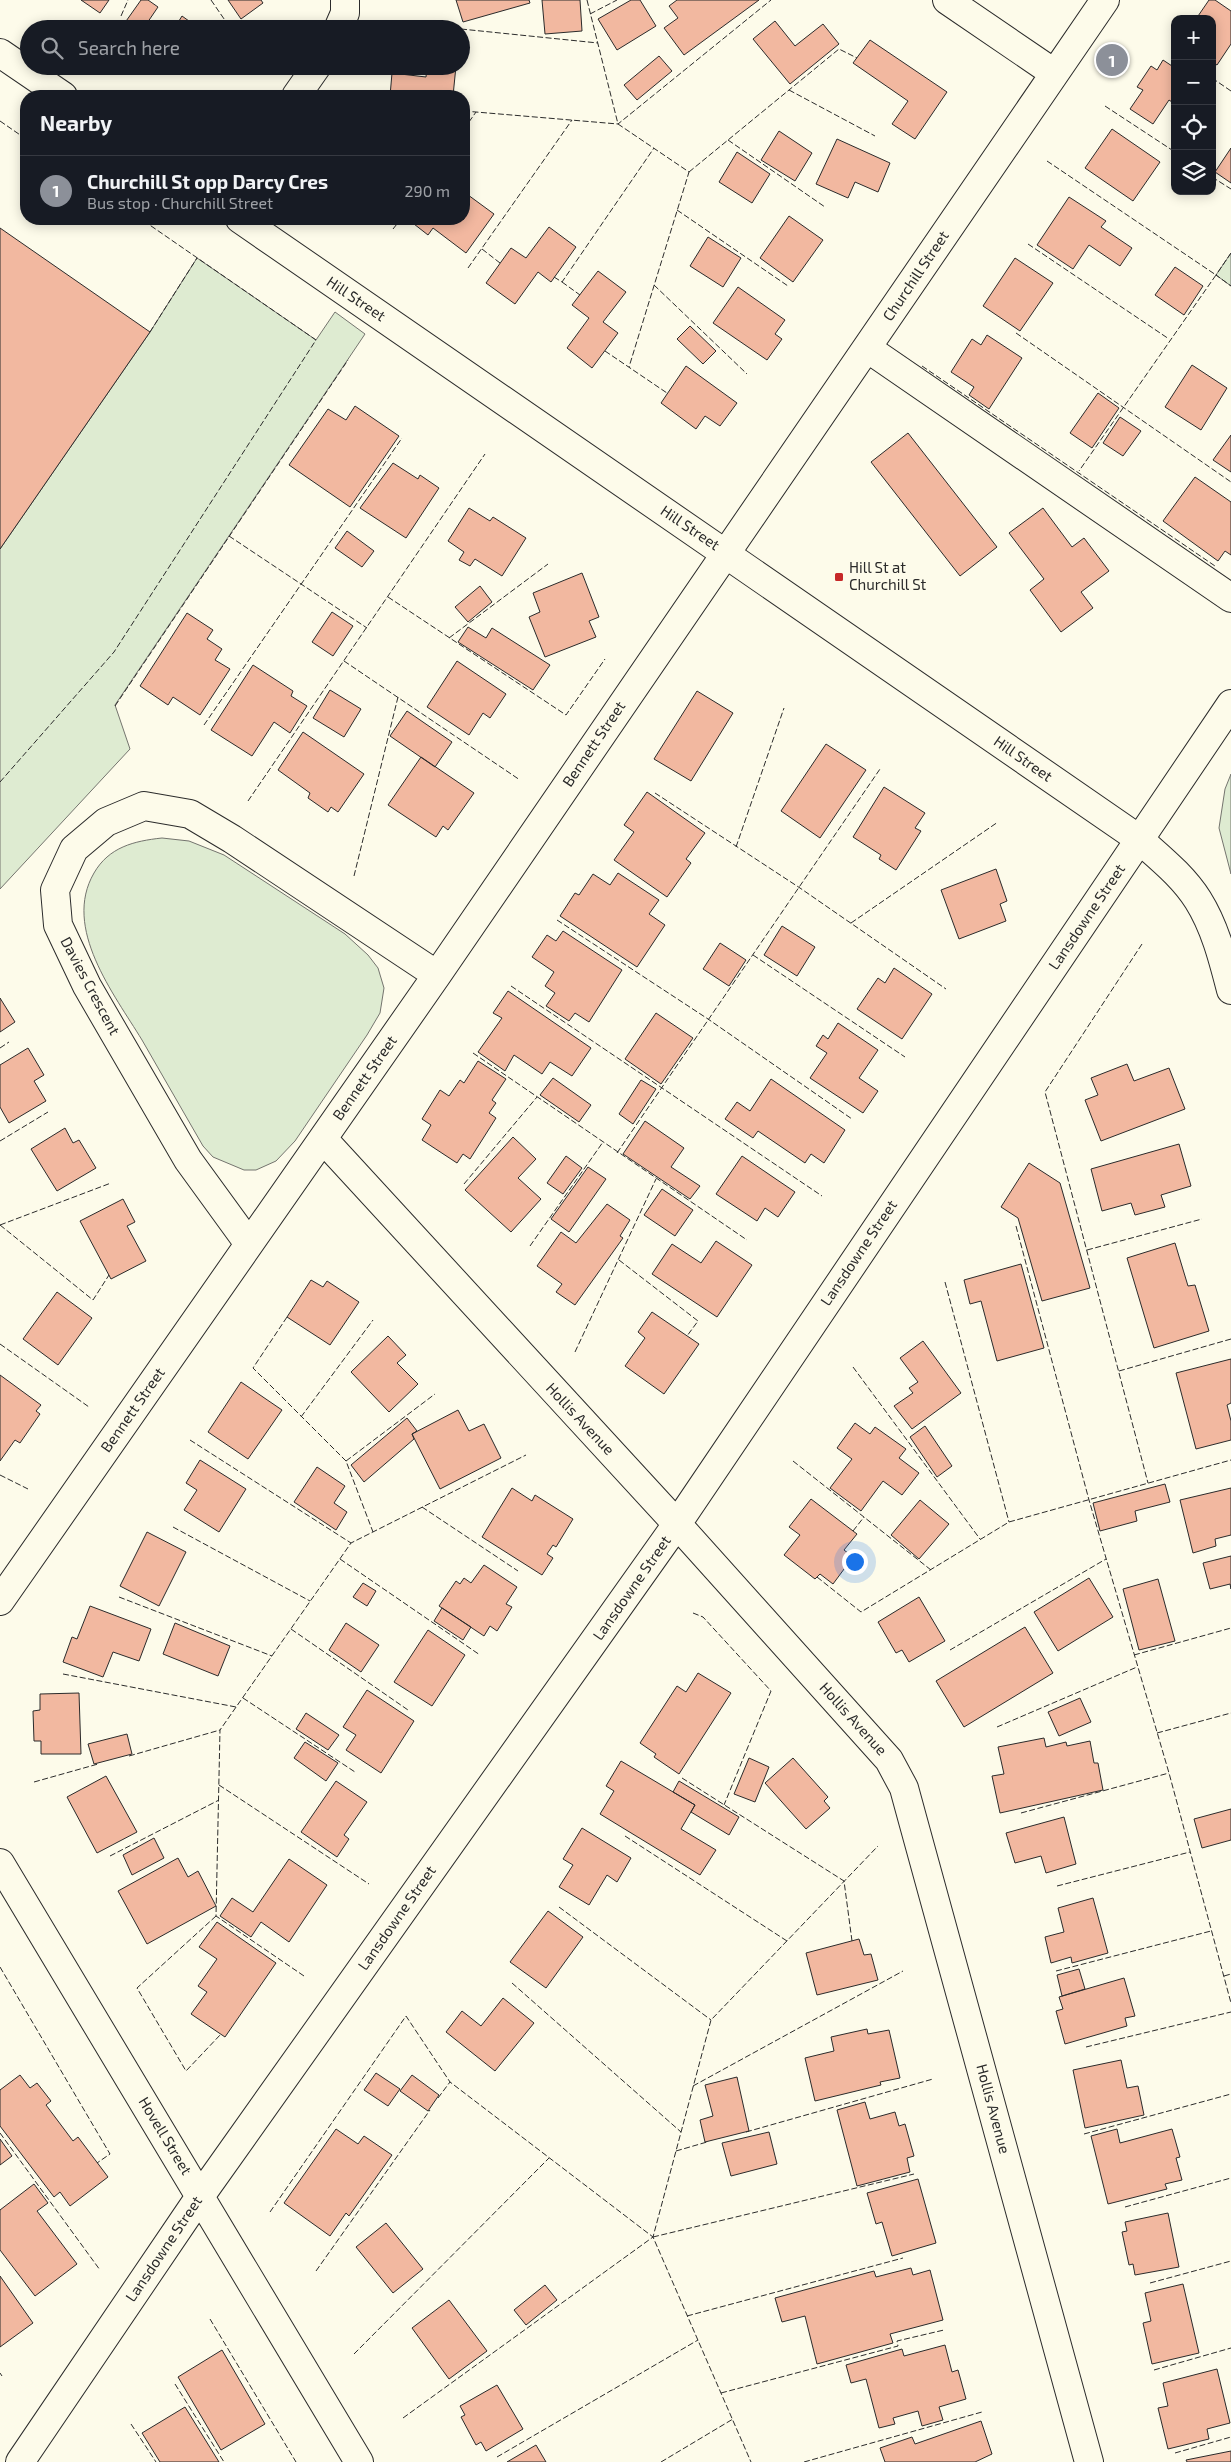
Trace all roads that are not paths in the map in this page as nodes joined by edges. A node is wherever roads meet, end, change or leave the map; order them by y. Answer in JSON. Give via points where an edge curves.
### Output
{"nodes":[{"id":1,"x":345,"y":0,"type":"edge"},
{"id":2,"x":947,"y":0,"type":"edge"},
{"id":3,"x":1105,"y":0,"type":"edge"},
{"id":4,"x":342,"y":20,"type":"edge"},
{"id":5,"x":0,"y":53,"type":"edge"},
{"id":6,"x":20,"y":67,"type":"edge"},
{"id":7,"x":1054,"y":73,"type":"junction"},
{"id":8,"x":32,"y":75,"type":"edge"},
{"id":9,"x":311,"y":75,"type":"edge"},
{"id":10,"x":54,"y":90,"type":"edge"},
{"id":11,"x":300,"y":90,"type":"edge"},
{"id":12,"x":249,"y":225,"type":"edge"},
{"id":13,"x":867,"y":348,"type":"junction"},
{"id":14,"x":726,"y":552,"type":"junction"},
{"id":15,"x":1231,"y":598,"type":"edge"},
{"id":16,"x":1231,"y":704,"type":"edge"},
{"id":17,"x":1139,"y":839,"type":"junction"},
{"id":18,"x":437,"y":975,"type":"junction"},
{"id":19,"x":1231,"y":990,"type":"edge"},
{"id":20,"x":323,"y":1139,"type":"junction"},
{"id":21,"x":249,"y":1244,"type":"junction"},
{"id":22,"x":677,"y":1524,"type":"junction"},
{"id":23,"x":0,"y":1602,"type":"edge"},
{"id":24,"x":0,"y":1863,"type":"edge"},
{"id":25,"x":201,"y":2195,"type":"junction"},
{"id":26,"x":20,"y":2462,"type":"edge"},
{"id":27,"x":359,"y":2462,"type":"edge"},
{"id":28,"x":1089,"y":2462,"type":"edge"}],
"edges":[{"from":1,"to":4,"type":"street"},
{"from":2,"to":7,"type":"street"},
{"from":3,"to":7,"type":"street","name":"Churchill Street"},
{"from":5,"to":6,"type":"street"},
{"from":7,"to":13,"type":"street","name":"Churchill Street"},
{"from":8,"to":10,"type":"street"},
{"from":9,"to":11,"type":"street"},
{"from":12,"to":14,"type":"street","name":"Hill Street"},
{"from":13,"to":14,"type":"street","name":"Churchill Street"},
{"from":13,"to":15,"type":"street"},
{"from":14,"to":17,"type":"street","name":"Hill Street"},
{"from":14,"to":18,"type":"street","name":"Bennett Street"},
{"from":16,"to":17,"type":"street","name":"Lansdowne Street"},
{"from":17,"to":19,"type":"street","name":"Hill Street","via":[[1172,869],[1197,898],[1213,930]]},
{"from":17,"to":22,"type":"street","name":"Lansdowne Street"},
{"from":18,"to":20,"type":"street","name":"Bennett Street"},
{"from":18,"to":21,"type":"street","name":"Davies Crescent","via":[[190,814],[144,806],[106,822],[74,849],[55,890],[58,925],[87,986],[188,1160]]},
{"from":20,"to":21,"type":"street","name":"Bennett Street"},
{"from":20,"to":22,"type":"street","name":"Hollis Avenue"},
{"from":21,"to":23,"type":"street","name":"Bennett Street"},
{"from":22,"to":25,"type":"street","name":"Lansdowne Street"},
{"from":22,"to":28,"type":"street","name":"Hollis Avenue","via":[[889,1760],[904,1788]]},
{"from":24,"to":25,"type":"street","name":"Hovell Street"},
{"from":25,"to":26,"type":"street","name":"Lansdowne Street"},
{"from":25,"to":27,"type":"street","name":"Hovell Street"}]}
